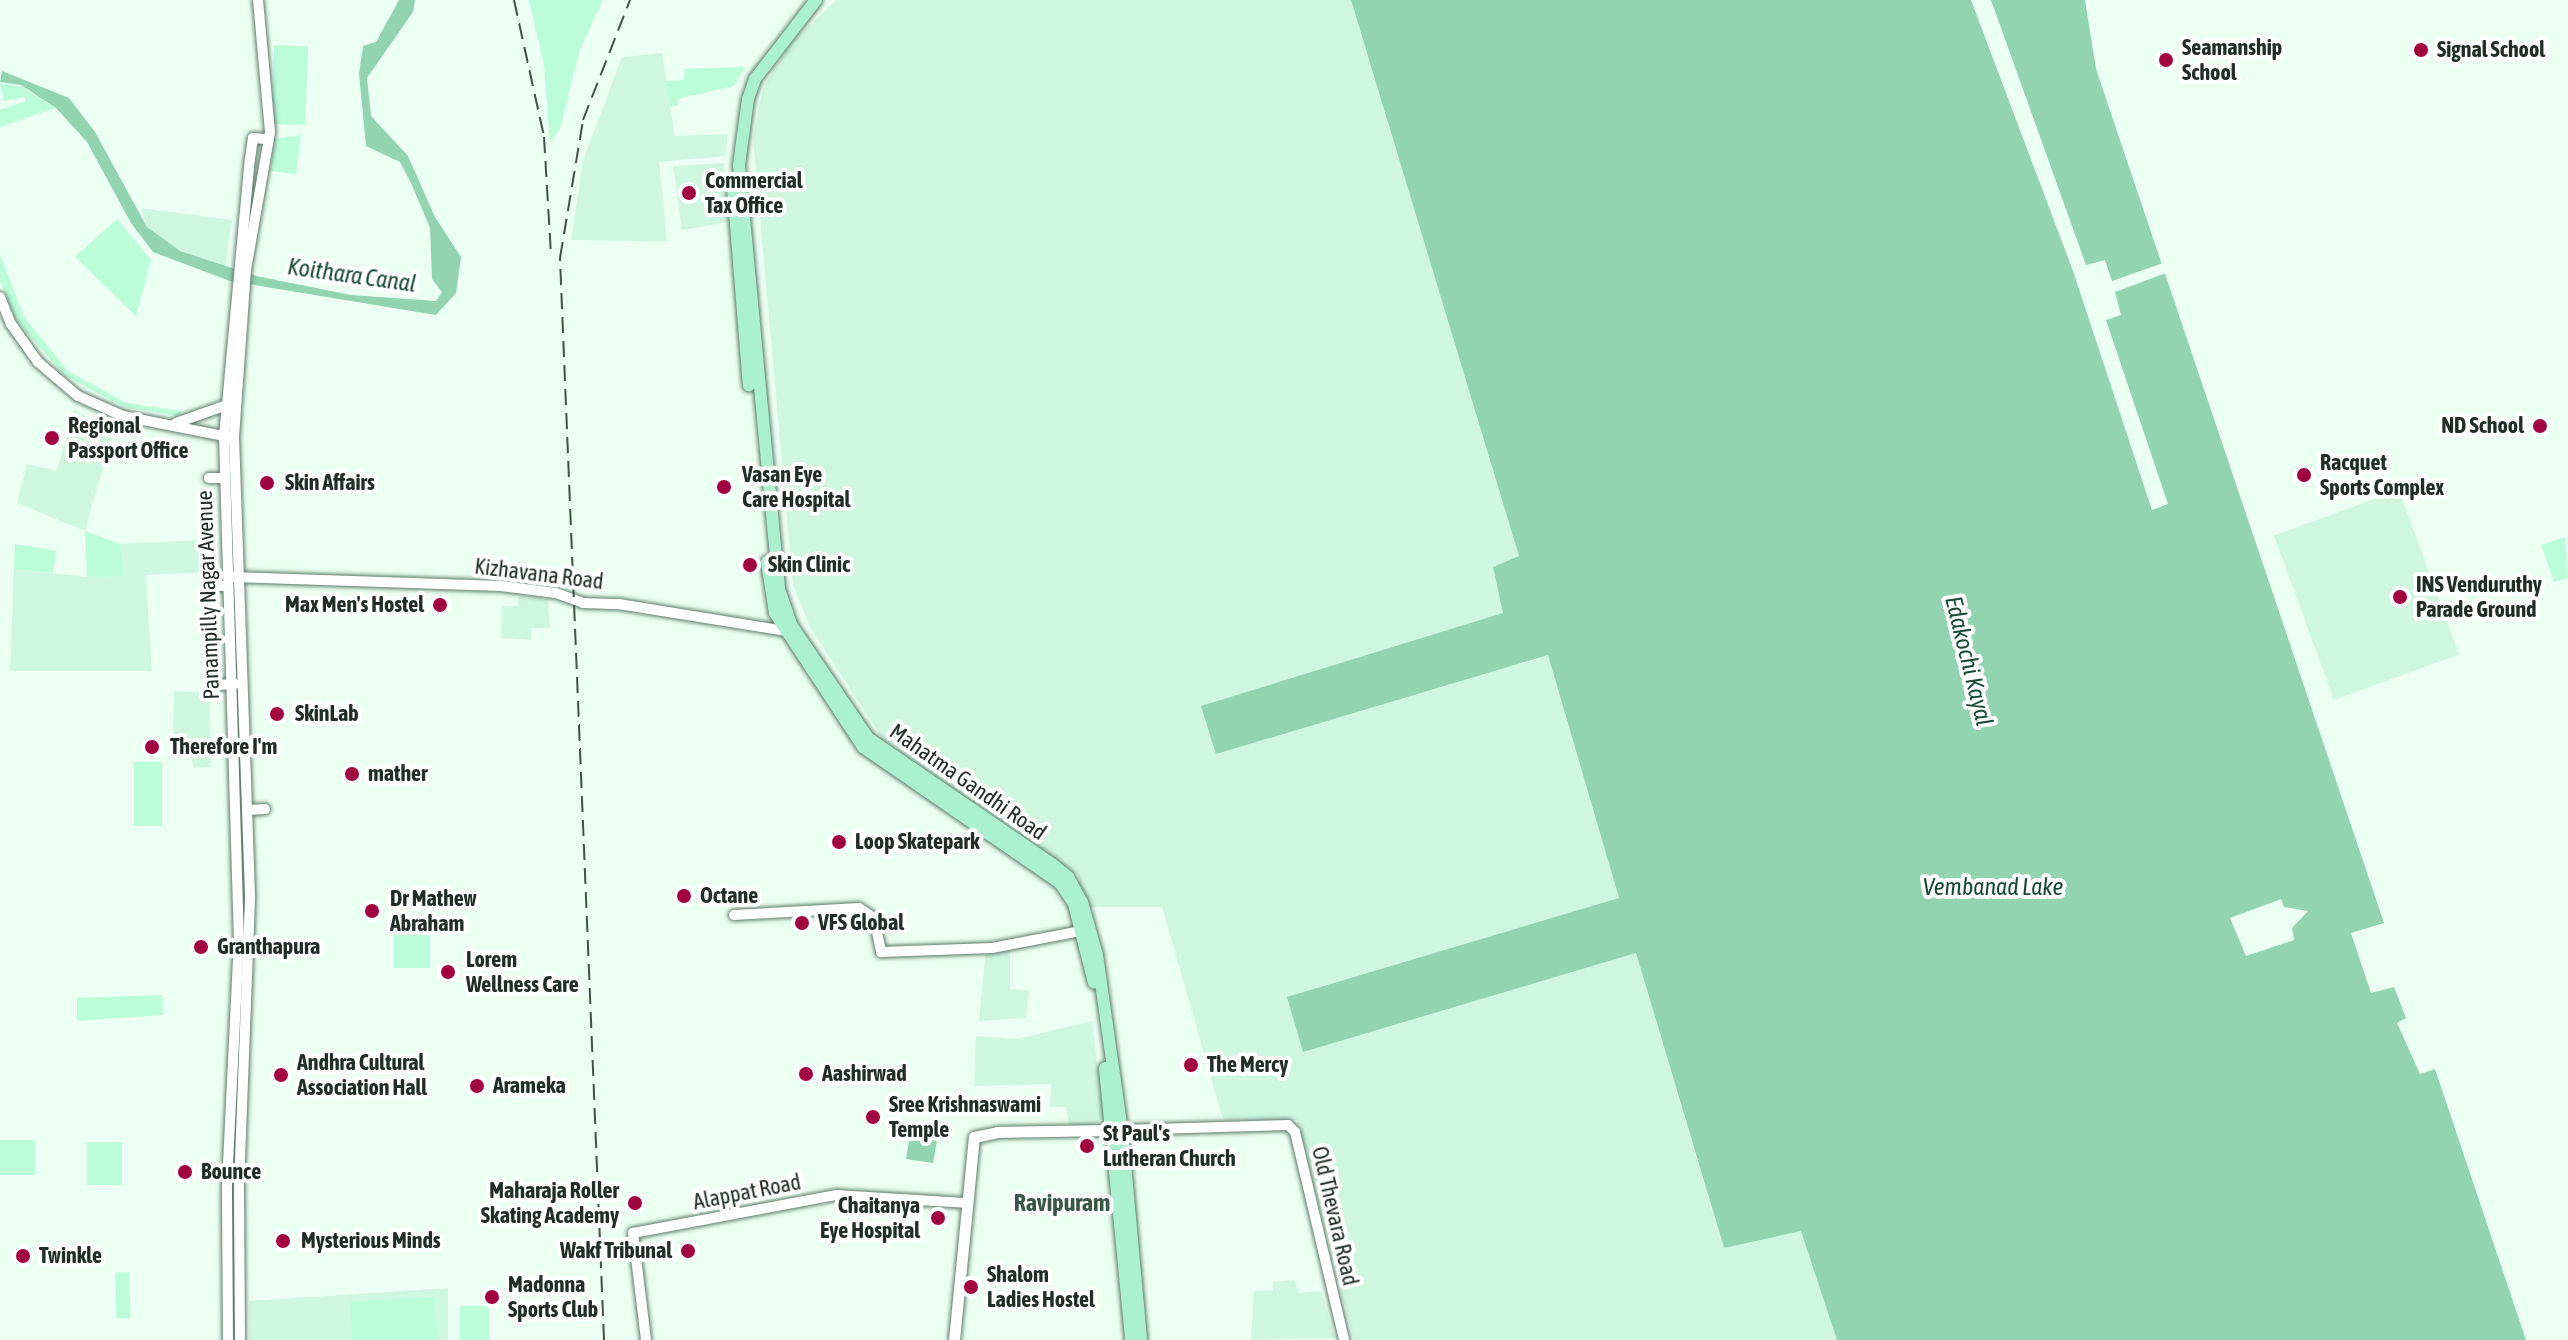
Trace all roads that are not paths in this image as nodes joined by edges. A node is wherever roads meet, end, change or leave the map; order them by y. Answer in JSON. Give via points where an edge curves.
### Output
{"nodes":[{"id":1,"x":258,"y":0,"type":"edge"},
{"id":2,"x":816,"y":0,"type":"edge"},
{"id":3,"x":801,"y":8,"type":"edge"},
{"id":4,"x":266,"y":139,"type":"junction"},
{"id":5,"x":246,"y":230,"type":"junction"},
{"id":6,"x":0,"y":297,"type":"edge"},
{"id":7,"x":231,"y":404,"type":"junction"},
{"id":8,"x":176,"y":423,"type":"junction"},
{"id":9,"x":229,"y":437,"type":"junction"},
{"id":10,"x":209,"y":478,"type":"dead end"},
{"id":11,"x":224,"y":478,"type":"junction"},
{"id":12,"x":230,"y":580,"type":"junction"},
{"id":13,"x":210,"y":586,"type":"dead end"},
{"id":14,"x":789,"y":628,"type":"junction"},
{"id":15,"x":236,"y":684,"type":"junction"},
{"id":16,"x":216,"y":685,"type":"dead end"},
{"id":17,"x":265,"y":809,"type":"dead end"},
{"id":18,"x":247,"y":810,"type":"junction"},
{"id":19,"x":1064,"y":880,"type":"junction"},
{"id":20,"x":734,"y":915,"type":"dead end"},
{"id":21,"x":1081,"y":931,"type":"junction"},
{"id":22,"x":233,"y":1087,"type":"junction"},
{"id":23,"x":246,"y":1087,"type":"junction"},
{"id":24,"x":1117,"y":1130,"type":"junction"},
{"id":25,"x":965,"y":1203,"type":"junction"},
{"id":26,"x":227,"y":1223,"type":"junction"},
{"id":27,"x":239,"y":1223,"type":"junction"},
{"id":28,"x":233,"y":1262,"type":"junction"},
{"id":29,"x":228,"y":1340,"type":"edge"},
{"id":30,"x":240,"y":1340,"type":"edge"},
{"id":31,"x":646,"y":1340,"type":"edge"},
{"id":32,"x":954,"y":1340,"type":"edge"},
{"id":33,"x":1131,"y":1340,"type":"edge"},
{"id":34,"x":1141,"y":1340,"type":"edge"},
{"id":35,"x":1344,"y":1340,"type":"edge"}],
"edges":[{"from":1,"to":4,"type":"street","name":"Panampilly Nagar Avenue","via":[[270,132]]},
{"from":2,"to":3,"type":"main road","name":"Mahatma Gandhi Road"},
{"from":3,"to":14,"type":"main road","name":"Mahatma Gandhi Road","via":[[766,60],[748,99],[739,165],[755,399],[779,589]]},
{"from":4,"to":5,"type":"street","name":"Panampilly Nagar Avenue"},
{"from":4,"to":5,"type":"street","name":"Panampilly Nagar Avenue","via":[[253,138]]},
{"from":5,"to":7,"type":"street","name":"Panampilly Nagar Avenue"},
{"from":6,"to":8,"type":"street","via":[[20,338],[57,381],[123,416]]},
{"from":7,"to":8,"type":"street"},
{"from":7,"to":9,"type":"street","name":"Panampilly Nagar Avenue"},
{"from":8,"to":9,"type":"street"},
{"from":9,"to":11,"type":"street","name":"Panampilly Nagar Avenue"},
{"from":9,"to":12,"type":"street","name":"Panampilly Nagar Avenue"},
{"from":10,"to":11,"type":"street"},
{"from":11,"to":12,"type":"street","name":"Panampilly Nagar Avenue"},
{"from":12,"to":13,"type":"street","name":"Kizhavana Road"},
{"from":12,"to":14,"type":"street","name":"Kizhavana Road","via":[[501,586],[556,593],[583,603]]},
{"from":12,"to":15,"type":"street","name":"Panampilly Nagar Avenue"},
{"from":14,"to":19,"type":"main road","name":"Mahatma Gandhi Road","via":[[868,738]]},
{"from":15,"to":16,"type":"street"},
{"from":15,"to":18,"type":"street","name":"Panampilly Nagar Avenue"},
{"from":15,"to":22,"type":"street","name":"Panampilly Nagar Avenue","via":[[239,942]]},
{"from":17,"to":18,"type":"street"},
{"from":18,"to":23,"type":"street","name":"Panampilly Nagar Avenue"},
{"from":19,"to":21,"type":"main road","name":"Mahatma Gandhi Road"},
{"from":19,"to":24,"type":"main road","name":"Mahatma Gandhi Road","via":[[1093,935]]},
{"from":20,"to":21,"type":"street","via":[[859,908],[874,918],[881,952],[992,948]]},
{"from":21,"to":24,"type":"main road","name":"Mahatma Gandhi Road"},
{"from":22,"to":23,"type":"street"},
{"from":22,"to":26,"type":"street","name":"Panampilly Nagar Avenue"},
{"from":23,"to":27,"type":"street","name":"Panampilly Nagar Avenue"},
{"from":24,"to":25,"type":"main road","via":[[974,1137]]},
{"from":24,"to":33,"type":"main road","name":"Mahatma Gandhi Road"},
{"from":24,"to":34,"type":"main road","name":"Mahatma Gandhi Road"},
{"from":24,"to":35,"type":"street","name":"Old Thevara Road","via":[[1288,1125],[1295,1132]]},
{"from":25,"to":31,"type":"street","name":"Alappat Road","via":[[836,1195],[633,1233]]},
{"from":25,"to":32,"type":"main road"},
{"from":26,"to":27,"type":"street"},
{"from":26,"to":28,"type":"street","name":"Panampilly Nagar Avenue"},
{"from":27,"to":28,"type":"street","name":"Panampilly Nagar Avenue"},
{"from":28,"to":29,"type":"street","name":"Panampilly Nagar Avenue"},
{"from":28,"to":30,"type":"street","name":"Panampilly Nagar Avenue"}]}
